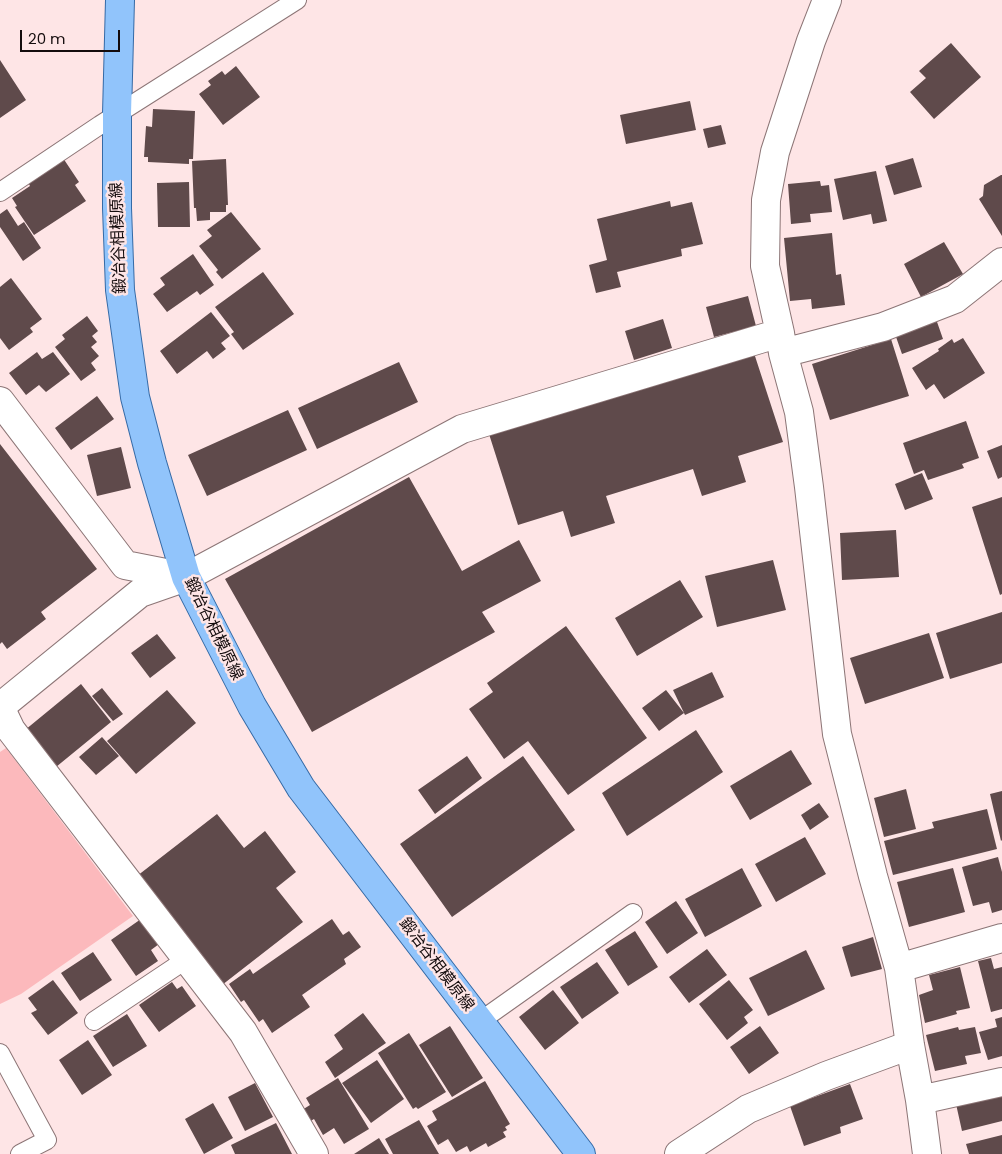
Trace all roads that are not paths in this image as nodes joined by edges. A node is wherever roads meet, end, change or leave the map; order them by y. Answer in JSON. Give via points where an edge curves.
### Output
{"nodes":[{"id":1,"x":120,"y":0,"type":"edge"},
{"id":2,"x":297,"y":0,"type":"edge"},
{"id":3,"x":827,"y":0,"type":"edge"},
{"id":4,"x":117,"y":114,"type":"junction"},
{"id":5,"x":0,"y":192,"type":"edge"},
{"id":6,"x":1002,"y":262,"type":"edge"},
{"id":7,"x":781,"y":343,"type":"junction"},
{"id":8,"x":0,"y":401,"type":"edge"},
{"id":9,"x":186,"y":577,"type":"junction"},
{"id":10,"x":0,"y":707,"type":"edge"},
{"id":11,"x":633,"y":913,"type":"dead end"},
{"id":12,"x":1002,"y":938,"type":"edge"},
{"id":13,"x":187,"y":959,"type":"junction"},
{"id":14,"x":899,"y":968,"type":"junction"},
{"id":15,"x":94,"y":1020,"type":"dead end"},
{"id":16,"x":479,"y":1022,"type":"junction"},
{"id":17,"x":910,"y":1045,"type":"junction"},
{"id":18,"x":0,"y":1053,"type":"edge"},
{"id":19,"x":1002,"y":1082,"type":"edge"},
{"id":20,"x":920,"y":1100,"type":"junction"},
{"id":21,"x":20,"y":1154,"type":"edge"},
{"id":22,"x":314,"y":1154,"type":"edge"},
{"id":23,"x":581,"y":1154,"type":"edge"},
{"id":24,"x":680,"y":1154,"type":"edge"},
{"id":25,"x":927,"y":1154,"type":"edge"}],
"edges":[{"from":1,"to":4,"type":"main road","name":"鍛冶谷相模原線"},
{"from":2,"to":4,"type":"lane"},
{"from":3,"to":7,"type":"street","via":[[778,143],[766,200],[765,266]]},
{"from":4,"to":5,"type":"lane"},
{"from":4,"to":9,"type":"main road","name":"鍛冶谷相模原線","via":[[120,290],[133,388]]},
{"from":6,"to":7,"type":"street","via":[[955,299],[883,327]]},
{"from":7,"to":9,"type":"street","via":[[462,429]]},
{"from":7,"to":14,"type":"street","via":[[799,412],[837,734],[872,876]]},
{"from":8,"to":9,"type":"street","via":[[125,565]]},
{"from":9,"to":10,"type":"street","via":[[140,593]]},
{"from":9,"to":16,"type":"main road","name":"鍛冶谷相模原線","via":[[252,706],[301,788]]},
{"from":10,"to":13,"type":"street","via":[[11,730]]},
{"from":11,"to":16,"type":"lane"},
{"from":12,"to":14,"type":"street"},
{"from":13,"to":15,"type":"lane"},
{"from":13,"to":22,"type":"street","via":[[243,1032]]},
{"from":14,"to":17,"type":"street"},
{"from":16,"to":23,"type":"main road","name":"鍛冶谷相模原線"},
{"from":17,"to":20,"type":"street"},
{"from":17,"to":24,"type":"street","via":[[748,1109]]},
{"from":18,"to":21,"type":"lane","via":[[47,1140]]},
{"from":19,"to":20,"type":"street"},
{"from":20,"to":25,"type":"street"}]}
